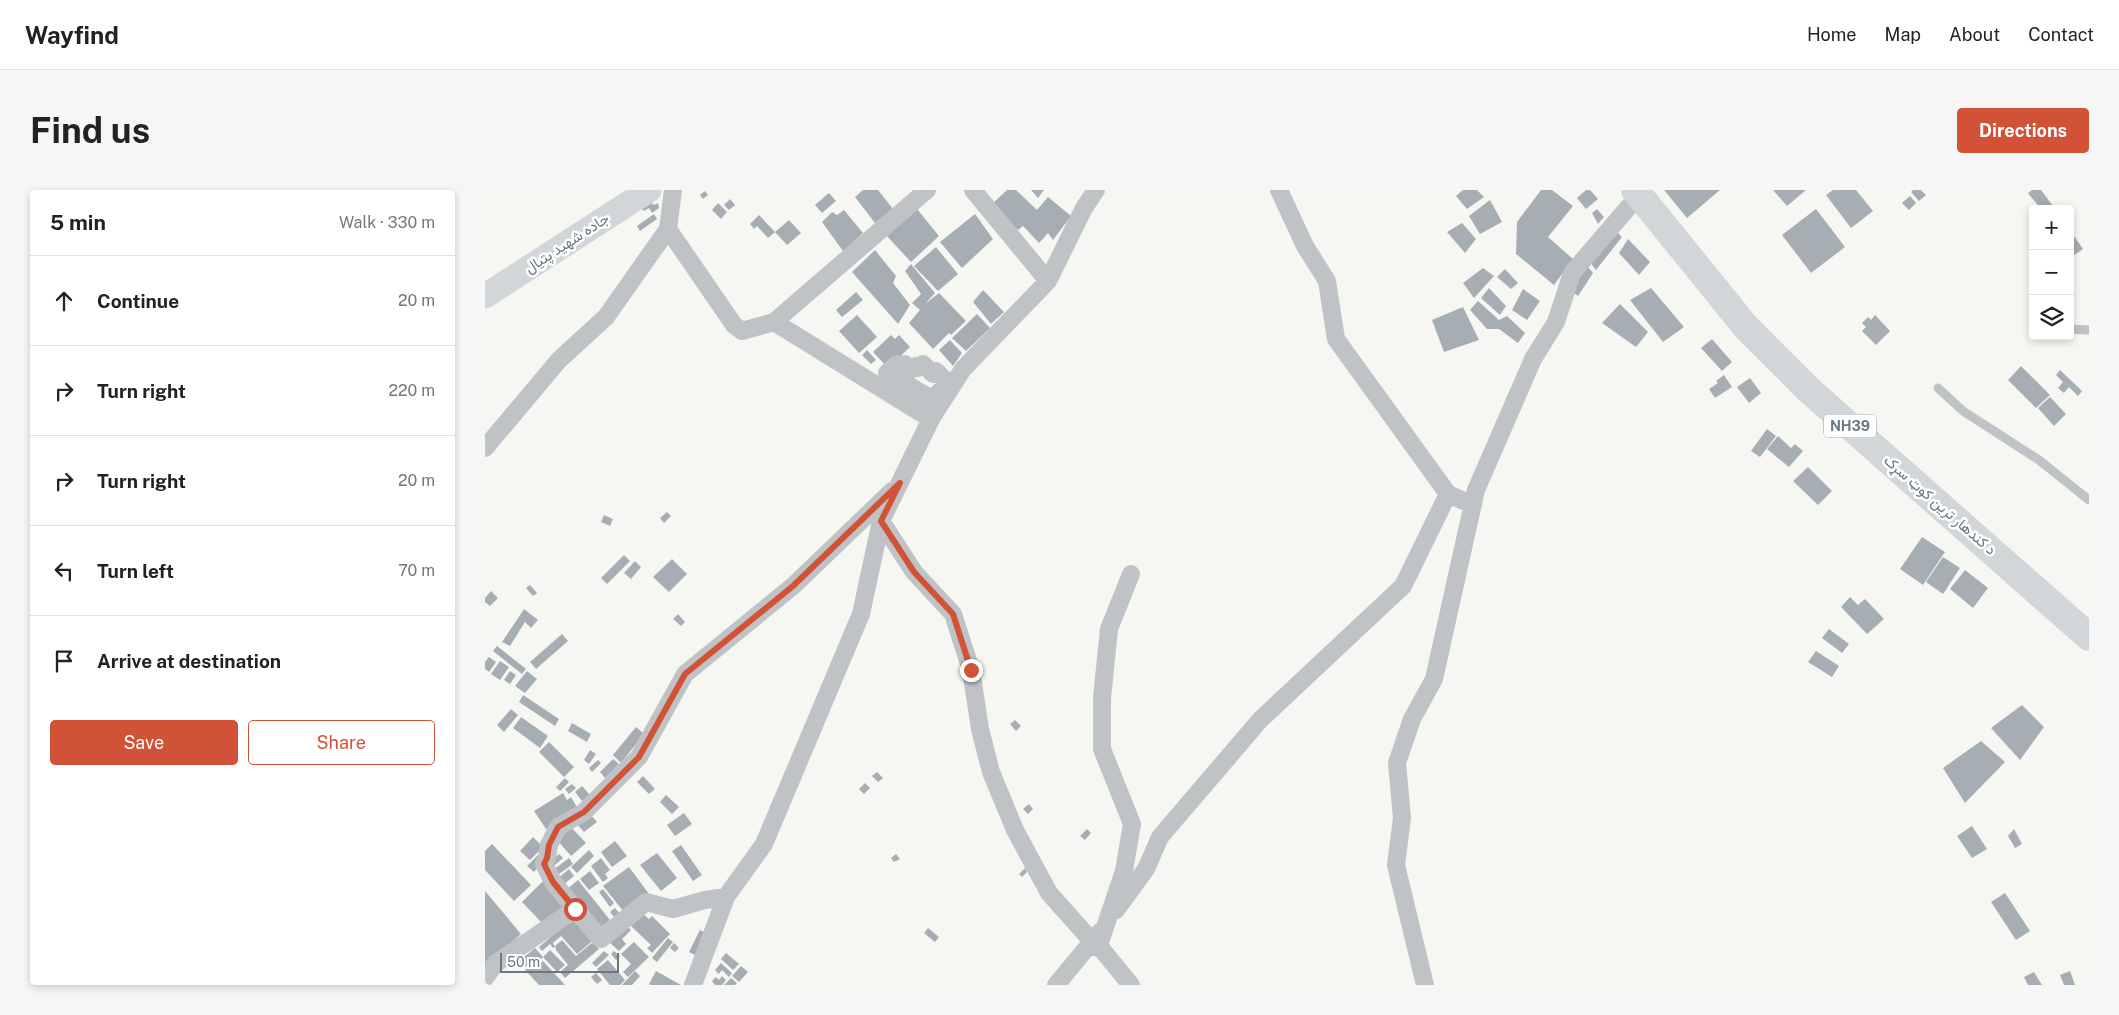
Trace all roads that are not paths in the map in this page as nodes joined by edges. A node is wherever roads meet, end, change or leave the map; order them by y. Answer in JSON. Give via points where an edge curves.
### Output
{"nodes":[{"id":1,"x":649,"y":190,"type":"edge"},
{"id":2,"x":673,"y":190,"type":"edge"},
{"id":3,"x":927,"y":190,"type":"edge"},
{"id":4,"x":973,"y":190,"type":"edge"},
{"id":5,"x":1096,"y":190,"type":"edge"},
{"id":6,"x":1279,"y":190,"type":"edge"},
{"id":7,"x":1637,"y":192,"type":"edge"},
{"id":8,"x":668,"y":229,"type":"junction"},
{"id":9,"x":1048,"y":282,"type":"junction"},
{"id":10,"x":485,"y":296,"type":"edge"},
{"id":11,"x":774,"y":322,"type":"junction"},
{"id":12,"x":2074,"y":329,"type":"edge"},
{"id":13,"x":2089,"y":330,"type":"edge"},
{"id":14,"x":1938,"y":388,"type":"dead end"},
{"id":15,"x":931,"y":419,"type":"junction"},
{"id":16,"x":485,"y":448,"type":"edge"},
{"id":17,"x":900,"y":483,"type":"junction"},
{"id":18,"x":1448,"y":494,"type":"junction"},
{"id":19,"x":2089,"y":500,"type":"edge"},
{"id":20,"x":1473,"y":505,"type":"junction"},
{"id":21,"x":881,"y":521,"type":"junction"},
{"id":22,"x":1131,"y":574,"type":"dead end"},
{"id":23,"x":2089,"y":637,"type":"edge"},
{"id":24,"x":726,"y":897,"type":"junction"},
{"id":25,"x":575,"y":909,"type":"junction"},
{"id":26,"x":1094,"y":940,"type":"junction"},
{"id":27,"x":485,"y":978,"type":"edge"},
{"id":28,"x":693,"y":985,"type":"edge"},
{"id":29,"x":1056,"y":985,"type":"edge"},
{"id":30,"x":1131,"y":985,"type":"edge"},
{"id":31,"x":1425,"y":985,"type":"edge"}],
"edges":[{"from":1,"to":10,"type":"street","name":"جاده شهید پتیال"},
{"from":2,"to":8,"type":"street"},
{"from":3,"to":11,"type":"street"},
{"from":4,"to":9,"type":"street"},
{"from":5,"to":9,"type":"street"},
{"from":6,"to":18,"type":"street","via":[[1305,246],[1327,281],[1336,339]]},
{"from":7,"to":20,"type":"street","via":[[1572,273],[1557,322],[1533,359],[1476,490]]},
{"from":7,"to":23,"type":"main road","name":"د کندهار ترين کوټ سړک","number":"NH39","via":[[1746,327],[1809,390]]},
{"from":8,"to":11,"type":"street","via":[[737,329],[742,331]]},
{"from":8,"to":16,"type":"street","via":[[606,317],[559,360]]},
{"from":9,"to":15,"type":"street","via":[[963,369]]},
{"from":11,"to":15,"type":"street"},
{"from":12,"to":13,"type":"lane"},
{"from":14,"to":19,"type":"lane","via":[[1963,411],[2039,460]]},
{"from":15,"to":17,"type":"street"},
{"from":17,"to":21,"type":"street"},
{"from":17,"to":25,"type":"street","via":[[793,586],[685,674],[639,757],[584,812],[558,827],[544,864],[553,882]]},
{"from":18,"to":20,"type":"street"},
{"from":18,"to":26,"type":"street","via":[[1403,586],[1259,720],[1160,837],[1146,869]]},
{"from":20,"to":31,"type":"street","via":[[1434,679],[1413,719],[1397,763],[1402,818],[1396,865]]},
{"from":21,"to":22,"type":"street","via":[[914,572],[953,614],[971,670],[980,729],[991,772],[1015,830],[1049,893],[1098,948],[1124,871],[1132,824],[1101,749],[1109,629]]},
{"from":21,"to":24,"type":"street","via":[[861,614],[764,844]]},
{"from":24,"to":25,"type":"street","via":[[673,909],[646,902],[601,939]]},
{"from":24,"to":28,"type":"street"},
{"from":25,"to":27,"type":"street","via":[[495,964]]},
{"from":26,"to":29,"type":"street"},
{"from":26,"to":30,"type":"street"}]}
